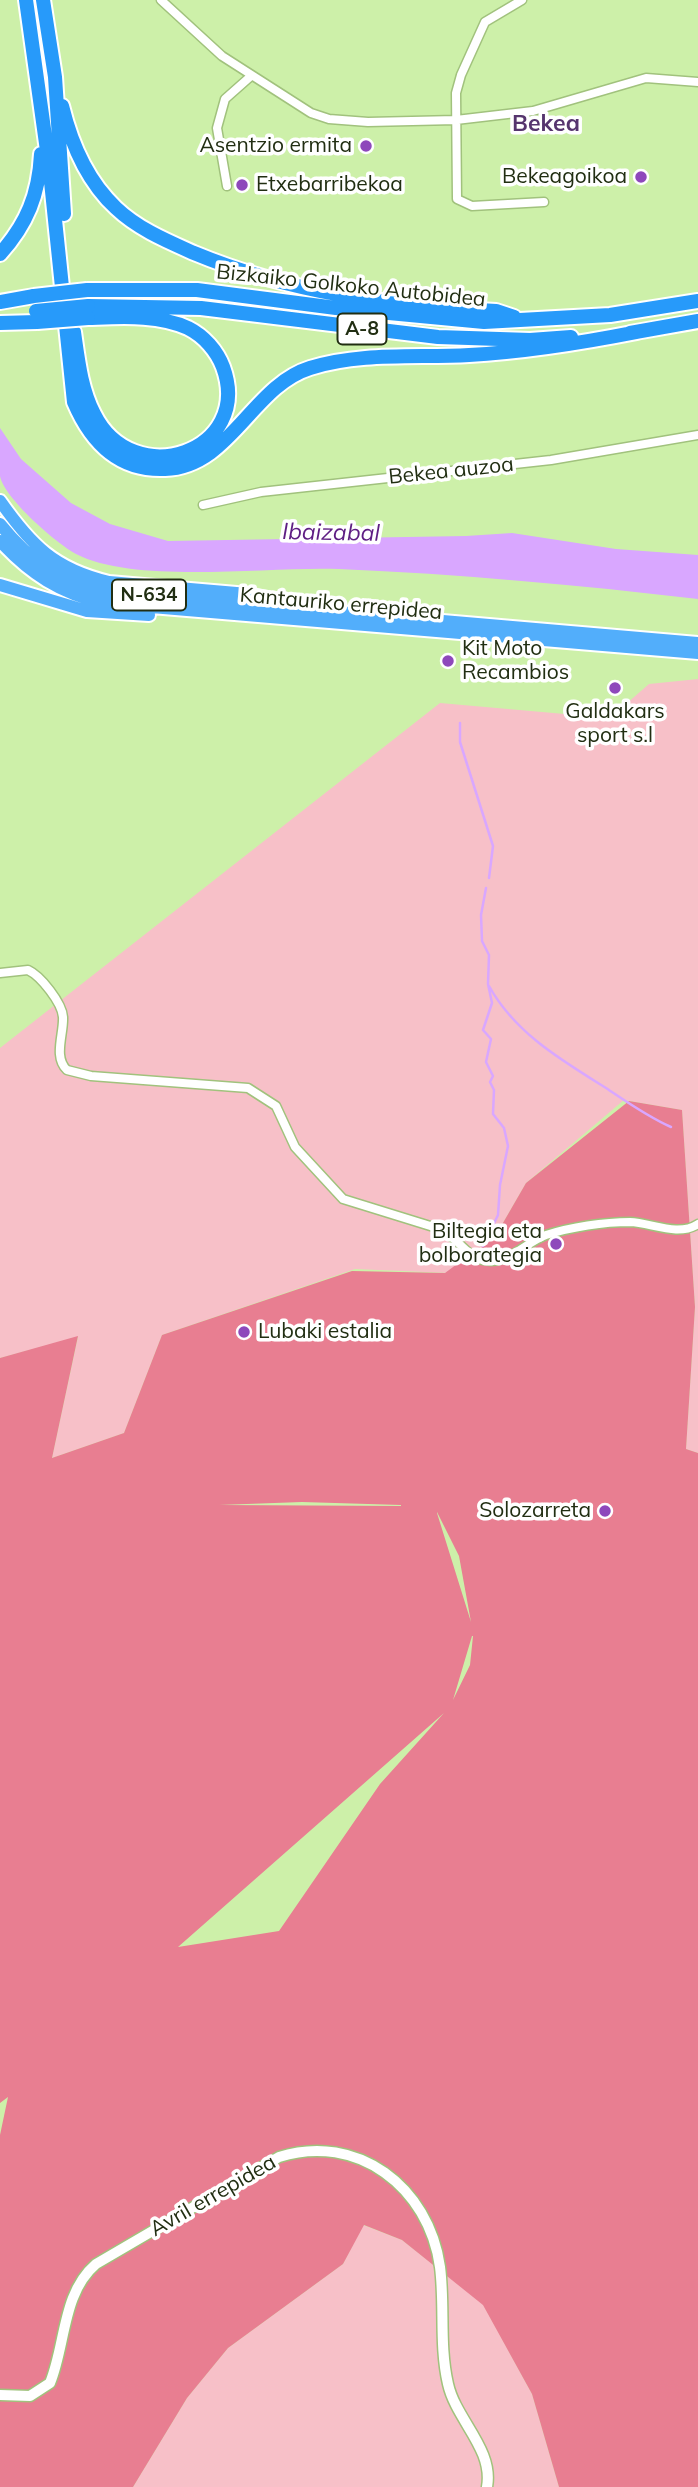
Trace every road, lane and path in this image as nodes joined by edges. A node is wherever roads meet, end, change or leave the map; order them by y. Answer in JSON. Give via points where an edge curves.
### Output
{"nodes":[{"id":1,"x":26,"y":0,"type":"edge"},
{"id":2,"x":43,"y":0,"type":"edge"},
{"id":3,"x":160,"y":0,"type":"edge"},
{"id":4,"x":522,"y":0,"type":"edge"},
{"id":5,"x":251,"y":75,"type":"junction"},
{"id":6,"x":55,"y":77,"type":"junction"},
{"id":7,"x":698,"y":82,"type":"edge"},
{"id":8,"x":456,"y":120,"type":"junction"},
{"id":9,"x":42,"y":121,"type":"junction"},
{"id":10,"x":227,"y":186,"type":"dead end"},
{"id":11,"x":544,"y":202,"type":"dead end"},
{"id":12,"x":0,"y":254,"type":"edge"},
{"id":13,"x":698,"y":301,"type":"edge"},
{"id":14,"x":0,"y":302,"type":"edge"},
{"id":15,"x":88,"y":312,"type":"junction"},
{"id":16,"x":0,"y":321,"type":"edge"},
{"id":17,"x":528,"y":321,"type":"junction"},
{"id":18,"x":698,"y":321,"type":"edge"},
{"id":19,"x":638,"y":332,"type":"junction"},
{"id":20,"x":698,"y":435,"type":"edge"},
{"id":21,"x":0,"y":501,"type":"edge"},
{"id":22,"x":203,"y":505,"type":"dead end"},
{"id":23,"x":0,"y":524,"type":"edge"},
{"id":24,"x":0,"y":541,"type":"edge"},
{"id":25,"x":0,"y":585,"type":"edge"},
{"id":26,"x":321,"y":611,"type":"junction"},
{"id":27,"x":214,"y":613,"type":"junction"},
{"id":28,"x":698,"y":643,"type":"edge"},
{"id":29,"x":698,"y":653,"type":"edge"},
{"id":30,"x":0,"y":973,"type":"edge"},
{"id":31,"x":698,"y":1224,"type":"edge"},
{"id":32,"x":0,"y":2395,"type":"edge"},
{"id":33,"x":487,"y":2487,"type":"edge"}],
"edges":[{"from":1,"to":9,"type":"highway"},
{"from":2,"to":6,"type":"highway"},
{"from":3,"to":5,"type":"street","via":[[222,57]]},
{"from":4,"to":8,"type":"street","via":[[485,22],[458,84]]},
{"from":5,"to":8,"type":"street","via":[[311,113],[329,119]]},
{"from":5,"to":10,"type":"street","via":[[225,99],[217,128]]},
{"from":6,"to":15,"type":"highway","via":[[74,330],[85,395],[114,440],[149,457],[181,455],[211,436],[221,421],[228,391],[222,363],[203,338],[173,323]]},
{"from":6,"to":17,"type":"highway","via":[[74,145],[96,184],[116,208],[172,243],[291,285],[390,303],[496,311]]},
{"from":7,"to":8,"type":"street","via":[[646,78],[542,109]]},
{"from":8,"to":11,"type":"street","via":[[457,200],[472,206]]},
{"from":9,"to":12,"type":"highway","via":[[37,194],[25,221]]},
{"from":9,"to":19,"type":"highway","via":[[74,402],[86,430],[106,451],[125,462],[149,468],[187,466],[210,454],[275,387],[307,369],[341,360],[546,349]]},
{"from":13,"to":17,"type":"highway","name":"Bizkaiko Golkoko Autobidea","number":"A-8","via":[[644,312]]},
{"from":14,"to":17,"type":"highway","name":"Bizkaiko Golkoko Autobidea","number":"A-8","bridge":true,"via":[[86,290],[197,290],[440,319]]},
{"from":15,"to":16,"type":"highway","name":"Bizkaiko Golkoko Autobidea","number":"A-8","bridge":true},
{"from":15,"to":19,"type":"highway","name":"Bizkaiko Golkoko Autobidea","number":"A-8","via":[[201,307],[438,337],[530,340]]},
{"from":18,"to":19,"type":"highway","name":"Bizkaiko Golkoko Autobidea","number":"A-8"},
{"from":20,"to":22,"type":"street","name":"Bekea auzoa","via":[[551,460],[261,492]]},
{"from":21,"to":26,"type":"highway","via":[[25,537],[51,559],[88,577],[248,594]]},
{"from":23,"to":26,"type":"highway","name":"Kantauriko errepidea","number":"N-634","via":[[46,569],[86,588]]},
{"from":24,"to":27,"type":"highway","name":"Kantauriko errepidea","number":"N-634","via":[[40,577],[83,599]]},
{"from":25,"to":27,"type":"highway","via":[[114,615]]},
{"from":26,"to":28,"type":"highway","name":"Kantauriko errepidea","number":"N-634"},
{"from":27,"to":29,"type":"highway","name":"Kantauriko errepidea","number":"N-634"},
{"from":30,"to":31,"type":"street","via":[[28,970],[41,980],[63,1013],[63,1067],[91,1076],[247,1088],[276,1106],[295,1147],[343,1199],[440,1229],[481,1260],[498,1261],[544,1236],[602,1224],[637,1223],[682,1230]]},
{"from":32,"to":33,"type":"street","name":"Avril errepidea","via":[[30,2396],[50,2383],[75,2290],[96,2264],[279,2157],[332,2150],[380,2169],[406,2193],[428,2227],[440,2268],[449,2388],[485,2461]]}]}
